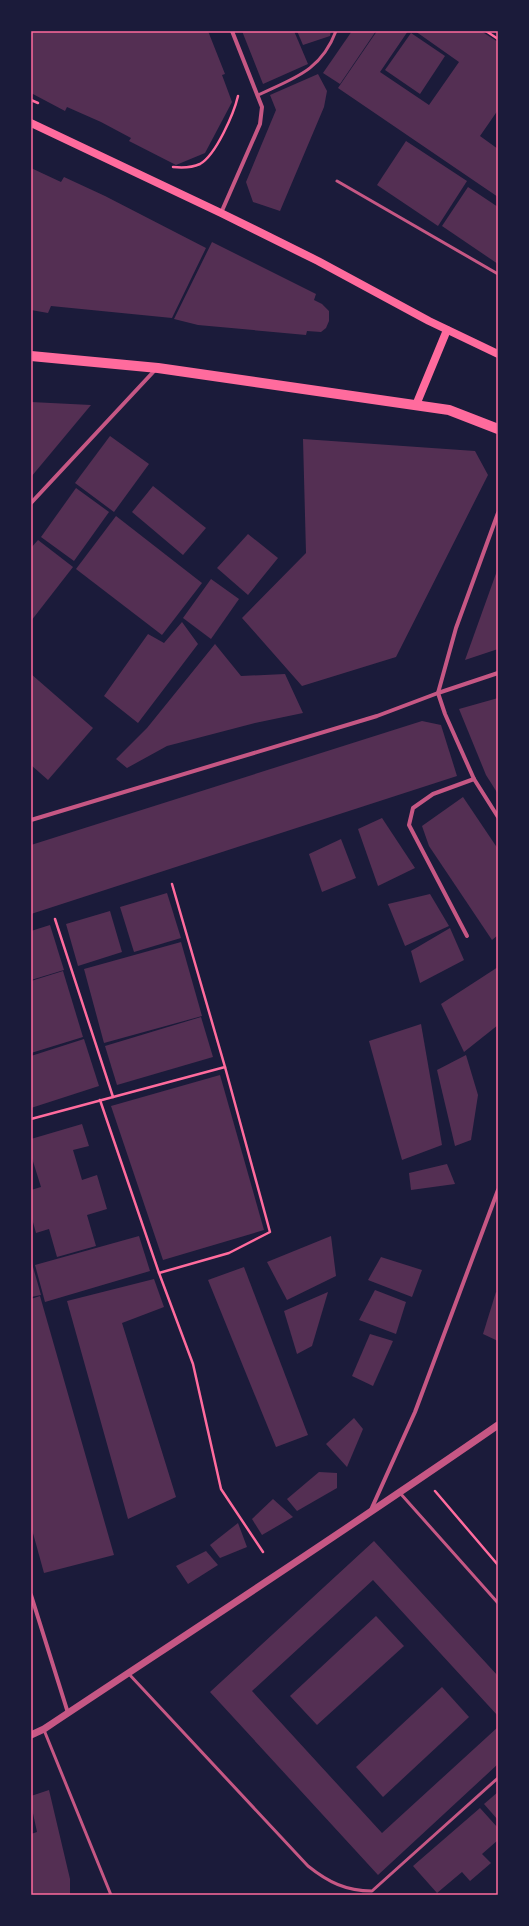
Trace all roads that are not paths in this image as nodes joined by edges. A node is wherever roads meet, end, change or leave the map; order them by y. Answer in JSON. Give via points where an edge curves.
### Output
{"nodes":[{"id":1,"x":232,"y":31,"type":"edge"},
{"id":2,"x":336,"y":31,"type":"edge"},
{"id":3,"x":258,"y":95,"type":"junction"},
{"id":4,"x":31,"y":123,"type":"edge"},
{"id":5,"x":337,"y":181,"type":"dead end"},
{"id":6,"x":221,"y":213,"type":"junction"},
{"id":7,"x":498,"y":274,"type":"edge"},
{"id":8,"x":447,"y":330,"type":"junction"},
{"id":9,"x":498,"y":354,"type":"edge"},
{"id":10,"x":31,"y":356,"type":"edge"},
{"id":11,"x":158,"y":368,"type":"junction"},
{"id":12,"x":416,"y":405,"type":"junction"},
{"id":13,"x":498,"y":429,"type":"edge"},
{"id":14,"x":31,"y":503,"type":"edge"},
{"id":15,"x":498,"y":513,"type":"edge"},
{"id":16,"x":498,"y":673,"type":"edge"},
{"id":17,"x":438,"y":692,"type":"junction"},
{"id":18,"x":474,"y":779,"type":"junction"},
{"id":19,"x":498,"y":816,"type":"edge"},
{"id":20,"x":31,"y":820,"type":"edge"},
{"id":21,"x":467,"y":936,"type":"dead end"},
{"id":22,"x":498,"y":1190,"type":"edge"},
{"id":23,"x":498,"y":1425,"type":"edge"},
{"id":24,"x":400,"y":1493,"type":"junction"},
{"id":25,"x":369,"y":1514,"type":"junction"},
{"id":26,"x":31,"y":1595,"type":"edge"},
{"id":27,"x":498,"y":1603,"type":"edge"},
{"id":28,"x":128,"y":1673,"type":"junction"},
{"id":29,"x":68,"y":1713,"type":"junction"},
{"id":30,"x":44,"y":1729,"type":"junction"},
{"id":31,"x":31,"y":1735,"type":"edge"},
{"id":32,"x":498,"y":1778,"type":"edge"},
{"id":33,"x":111,"y":1895,"type":"edge"}],
"edges":[{"from":1,"to":3,"type":"street"},
{"from":2,"to":3,"type":"lane","via":[[326,53],[304,74]]},
{"from":3,"to":6,"type":"street","via":[[262,107],[260,124]]},
{"from":4,"to":6,"type":"main road"},
{"from":5,"to":7,"type":"lane"},
{"from":6,"to":8,"type":"main road"},
{"from":8,"to":9,"type":"main road"},
{"from":8,"to":12,"type":"main road"},
{"from":10,"to":11,"type":"main road"},
{"from":11,"to":12,"type":"main road"},
{"from":11,"to":14,"type":"street"},
{"from":12,"to":13,"type":"main road","via":[[449,410]]},
{"from":15,"to":17,"type":"street","via":[[456,628]]},
{"from":16,"to":17,"type":"street"},
{"from":17,"to":18,"type":"street"},
{"from":17,"to":20,"type":"street","via":[[378,716]]},
{"from":18,"to":19,"type":"street"},
{"from":18,"to":21,"type":"street","via":[[433,794],[413,808],[409,825]]},
{"from":22,"to":25,"type":"street","via":[[415,1412]]},
{"from":23,"to":24,"type":"street"},
{"from":24,"to":25,"type":"street"},
{"from":24,"to":27,"type":"lane"},
{"from":25,"to":28,"type":"street"},
{"from":26,"to":29,"type":"street"},
{"from":28,"to":29,"type":"street"},
{"from":28,"to":32,"type":"lane","via":[[308,1866],[325,1879],[355,1890],[372,1890]]},
{"from":29,"to":30,"type":"street"},
{"from":30,"to":31,"type":"street"},
{"from":30,"to":33,"type":"lane"}]}
